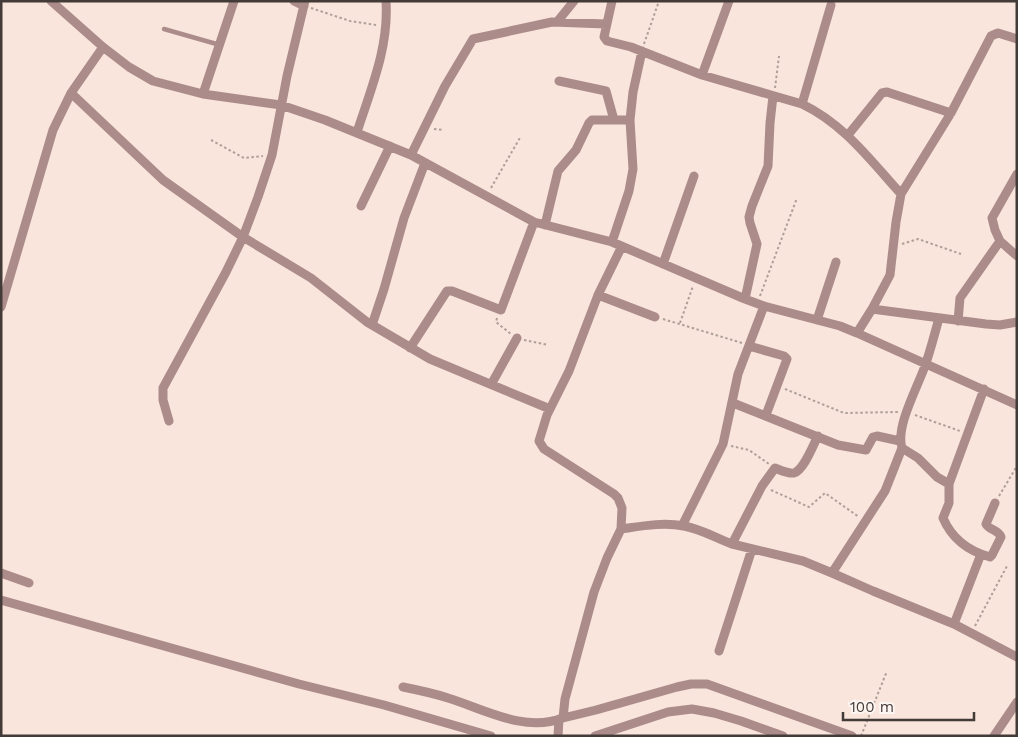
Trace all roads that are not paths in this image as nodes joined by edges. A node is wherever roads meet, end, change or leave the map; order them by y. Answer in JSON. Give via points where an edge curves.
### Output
{"nodes":[{"id":1,"x":51,"y":1,"type":"edge"},
{"id":2,"x":234,"y":1,"type":"edge"},
{"id":3,"x":294,"y":1,"type":"edge"},
{"id":4,"x":386,"y":1,"type":"edge"},
{"id":5,"x":574,"y":1,"type":"edge"},
{"id":6,"x":612,"y":1,"type":"edge"},
{"id":7,"x":729,"y":1,"type":"edge"},
{"id":8,"x":305,"y":4,"type":"edge"},
{"id":9,"x":831,"y":5,"type":"dead end"},
{"id":10,"x":557,"y":22,"type":"junction"},
{"id":11,"x":606,"y":24,"type":"junction"},
{"id":12,"x":164,"y":29,"type":"dead end"},
{"id":13,"x":1017,"y":39,"type":"edge"},
{"id":14,"x":220,"y":45,"type":"junction"},
{"id":15,"x":103,"y":47,"type":"junction"},
{"id":16,"x":642,"y":51,"type":"junction"},
{"id":17,"x":702,"y":75,"type":"junction"},
{"id":18,"x":559,"y":82,"type":"dead end"},
{"id":19,"x":72,"y":93,"type":"junction"},
{"id":20,"x":203,"y":94,"type":"junction"},
{"id":21,"x":774,"y":96,"type":"junction"},
{"id":22,"x":802,"y":104,"type":"junction"},
{"id":23,"x":281,"y":105,"type":"junction"},
{"id":24,"x":951,"y":113,"type":"junction"},
{"id":25,"x":614,"y":120,"type":"junction"},
{"id":26,"x":630,"y":120,"type":"junction"},
{"id":27,"x":357,"y":132,"type":"junction"},
{"id":28,"x":848,"y":135,"type":"junction"},
{"id":29,"x":390,"y":146,"type":"junction"},
{"id":30,"x":411,"y":155,"type":"junction"},
{"id":31,"x":426,"y":163,"type":"junction"},
{"id":32,"x":1017,"y":174,"type":"edge"},
{"id":33,"x":694,"y":176,"type":"dead end"},
{"id":34,"x":901,"y":194,"type":"junction"},
{"id":35,"x":361,"y":206,"type":"dead end"},
{"id":36,"x":534,"y":222,"type":"junction"},
{"id":37,"x":545,"y":226,"type":"junction"},
{"id":38,"x":243,"y":237,"type":"junction"},
{"id":39,"x":1000,"y":241,"type":"junction"},
{"id":40,"x":612,"y":242,"type":"junction"},
{"id":41,"x":622,"y":246,"type":"junction"},
{"id":42,"x":1017,"y":256,"type":"edge"},
{"id":43,"x":836,"y":262,"type":"dead end"},
{"id":44,"x":663,"y":264,"type":"junction"},
{"id":45,"x":598,"y":295,"type":"junction"},
{"id":46,"x":745,"y":299,"type":"junction"},
{"id":47,"x":760,"y":304,"type":"junction"},
{"id":48,"x":1,"y":307,"type":"edge"},
{"id":49,"x":872,"y":309,"type":"junction"},
{"id":50,"x":654,"y":317,"type":"road end"},
{"id":51,"x":939,"y":318,"type":"junction"},
{"id":52,"x":817,"y":320,"type":"junction"},
{"id":53,"x":958,"y":321,"type":"junction"},
{"id":54,"x":1017,"y":322,"type":"edge"},
{"id":55,"x":372,"y":324,"type":"junction"},
{"id":56,"x":857,"y":333,"type":"junction"},
{"id":57,"x":517,"y":338,"type":"road end"},
{"id":58,"x":749,"y":346,"type":"junction"},
{"id":59,"x":410,"y":348,"type":"junction"},
{"id":60,"x":926,"y":363,"type":"junction"},
{"id":61,"x":492,"y":384,"type":"junction"},
{"id":62,"x":984,"y":388,"type":"junction"},
{"id":63,"x":732,"y":403,"type":"junction"},
{"id":64,"x":1017,"y":405,"type":"edge"},
{"id":65,"x":550,"y":409,"type":"junction"},
{"id":66,"x":766,"y":415,"type":"junction"},
{"id":67,"x":169,"y":421,"type":"dead end"},
{"id":68,"x":818,"y":436,"type":"junction"},
{"id":69,"x":901,"y":444,"type":"junction"},
{"id":70,"x":949,"y":484,"type":"junction"},
{"id":71,"x":995,"y":503,"type":"road end"},
{"id":72,"x":682,"y":526,"type":"junction"},
{"id":73,"x":621,"y":529,"type":"junction"},
{"id":74,"x":732,"y":544,"type":"junction"},
{"id":75,"x":752,"y":549,"type":"junction"},
{"id":76,"x":980,"y":554,"type":"junction"},
{"id":77,"x":1,"y":573,"type":"edge"},
{"id":78,"x":832,"y":573,"type":"junction"},
{"id":79,"x":29,"y":583,"type":"dead end"},
{"id":80,"x":1,"y":600,"type":"edge"},
{"id":81,"x":954,"y":624,"type":"junction"},
{"id":82,"x":719,"y":651,"type":"dead end"},
{"id":83,"x":1017,"y":657,"type":"edge"},
{"id":84,"x":403,"y":687,"type":"dead end"},
{"id":85,"x":1017,"y":702,"type":"edge"},
{"id":86,"x":561,"y":718,"type":"junction"},
{"id":87,"x":491,"y":736,"type":"edge"},
{"id":88,"x":558,"y":736,"type":"edge"},
{"id":89,"x":595,"y":736,"type":"edge"},
{"id":90,"x":783,"y":736,"type":"edge"},
{"id":91,"x":852,"y":736,"type":"edge"},
{"id":92,"x":994,"y":736,"type":"edge"}],
"edges":[{"from":1,"to":15,"type":"street"},
{"from":2,"to":14,"type":"street"},
{"from":3,"to":8,"type":"street"},
{"from":4,"to":27,"type":"street","via":[[386,27],[380,62]]},
{"from":5,"to":10,"type":"street"},
{"from":6,"to":11,"type":"street"},
{"from":7,"to":17,"type":"street"},
{"from":8,"to":23,"type":"street"},
{"from":9,"to":22,"type":"street"},
{"from":10,"to":11,"type":"street"},
{"from":10,"to":30,"type":"street","via":[[472,39],[444,86]]},
{"from":11,"to":16,"type":"street","via":[[604,37],[607,41]]},
{"from":12,"to":14,"type":"lane"},
{"from":13,"to":24,"type":"street","via":[[998,34],[991,36]]},
{"from":14,"to":20,"type":"street"},
{"from":15,"to":19,"type":"street"},
{"from":15,"to":20,"type":"street","via":[[153,81]]},
{"from":16,"to":17,"type":"street"},
{"from":16,"to":26,"type":"street"},
{"from":17,"to":21,"type":"street"},
{"from":18,"to":25,"type":"street","via":[[606,91]]},
{"from":19,"to":38,"type":"street","via":[[163,180]]},
{"from":19,"to":48,"type":"street","via":[[53,130]]},
{"from":20,"to":23,"type":"street"},
{"from":21,"to":22,"type":"street"},
{"from":21,"to":46,"type":"street","via":[[768,166],[749,217],[757,244]]},
{"from":22,"to":28,"type":"street","via":[[822,114]]},
{"from":23,"to":27,"type":"street"},
{"from":23,"to":38,"type":"street","via":[[272,155]]},
{"from":24,"to":28,"type":"street","via":[[882,93]]},
{"from":24,"to":34,"type":"street"},
{"from":25,"to":26,"type":"street"},
{"from":25,"to":37,"type":"street","via":[[590,122],[576,150],[559,168]]},
{"from":26,"to":40,"type":"street","via":[[633,169]]},
{"from":27,"to":29,"type":"street"},
{"from":28,"to":34,"type":"street"},
{"from":29,"to":30,"type":"street"},
{"from":29,"to":35,"type":"street"},
{"from":30,"to":31,"type":"street"},
{"from":31,"to":36,"type":"street"},
{"from":31,"to":55,"type":"street","via":[[404,218]]},
{"from":32,"to":39,"type":"street","via":[[992,218]]},
{"from":33,"to":44,"type":"street"},
{"from":34,"to":49,"type":"street","via":[[890,275]]},
{"from":36,"to":37,"type":"street"},
{"from":36,"to":59,"type":"street","via":[[501,310],[452,291],[447,292]]},
{"from":37,"to":40,"type":"street"},
{"from":38,"to":55,"type":"street","via":[[311,278]]},
{"from":38,"to":67,"type":"street","via":[[166,382],[162,393]]},
{"from":39,"to":42,"type":"street"},
{"from":39,"to":53,"type":"street","via":[[960,298]]},
{"from":40,"to":41,"type":"street"},
{"from":41,"to":44,"type":"street"},
{"from":41,"to":45,"type":"street"},
{"from":43,"to":52,"type":"street"},
{"from":44,"to":46,"type":"street"},
{"from":45,"to":50,"type":"street"},
{"from":45,"to":65,"type":"street"},
{"from":46,"to":47,"type":"street"},
{"from":47,"to":52,"type":"street"},
{"from":47,"to":58,"type":"street"},
{"from":49,"to":51,"type":"street"},
{"from":49,"to":56,"type":"street"},
{"from":51,"to":53,"type":"street"},
{"from":51,"to":60,"type":"street"},
{"from":52,"to":56,"type":"street"},
{"from":53,"to":54,"type":"street","via":[[1000,325]]},
{"from":55,"to":59,"type":"street"},
{"from":56,"to":60,"type":"street"},
{"from":57,"to":61,"type":"street"},
{"from":58,"to":63,"type":"street","via":[[738,374]]},
{"from":58,"to":66,"type":"street","via":[[786,357],[787,362]]},
{"from":59,"to":61,"type":"street","via":[[449,368]]},
{"from":60,"to":62,"type":"street"},
{"from":60,"to":69,"type":"street","via":[[907,412]]},
{"from":61,"to":65,"type":"street"},
{"from":62,"to":64,"type":"street"},
{"from":62,"to":70,"type":"street"},
{"from":63,"to":66,"type":"street"},
{"from":63,"to":72,"type":"street","via":[[723,444]]},
{"from":65,"to":73,"type":"street","via":[[540,435],[541,446],[618,498],[622,508]]},
{"from":66,"to":68,"type":"street"},
{"from":68,"to":69,"type":"street","via":[[864,451],[876,436]]},
{"from":68,"to":74,"type":"street","via":[[798,471],[775,468]]},
{"from":69,"to":70,"type":"street"},
{"from":69,"to":78,"type":"street","via":[[885,491]]},
{"from":70,"to":76,"type":"street","via":[[949,503],[944,520],[959,542]]},
{"from":71,"to":76,"type":"street","via":[[986,524],[1001,537],[992,556]]},
{"from":72,"to":73,"type":"street","via":[[660,524]]},
{"from":72,"to":74,"type":"street"},
{"from":73,"to":86,"type":"street","via":[[597,583]]},
{"from":74,"to":75,"type":"street"},
{"from":75,"to":78,"type":"street","via":[[803,561]]},
{"from":75,"to":82,"type":"street"},
{"from":76,"to":81,"type":"street"},
{"from":77,"to":79,"type":"street"},
{"from":78,"to":81,"type":"street"},
{"from":80,"to":87,"type":"street"},
{"from":81,"to":83,"type":"street"},
{"from":84,"to":86,"type":"street","via":[[519,721],[534,723]]},
{"from":85,"to":92,"type":"street"},
{"from":86,"to":88,"type":"street"},
{"from":86,"to":91,"type":"street","via":[[678,687],[707,684]]},
{"from":89,"to":90,"type":"street","via":[[668,712],[692,710],[732,718]]}]}
